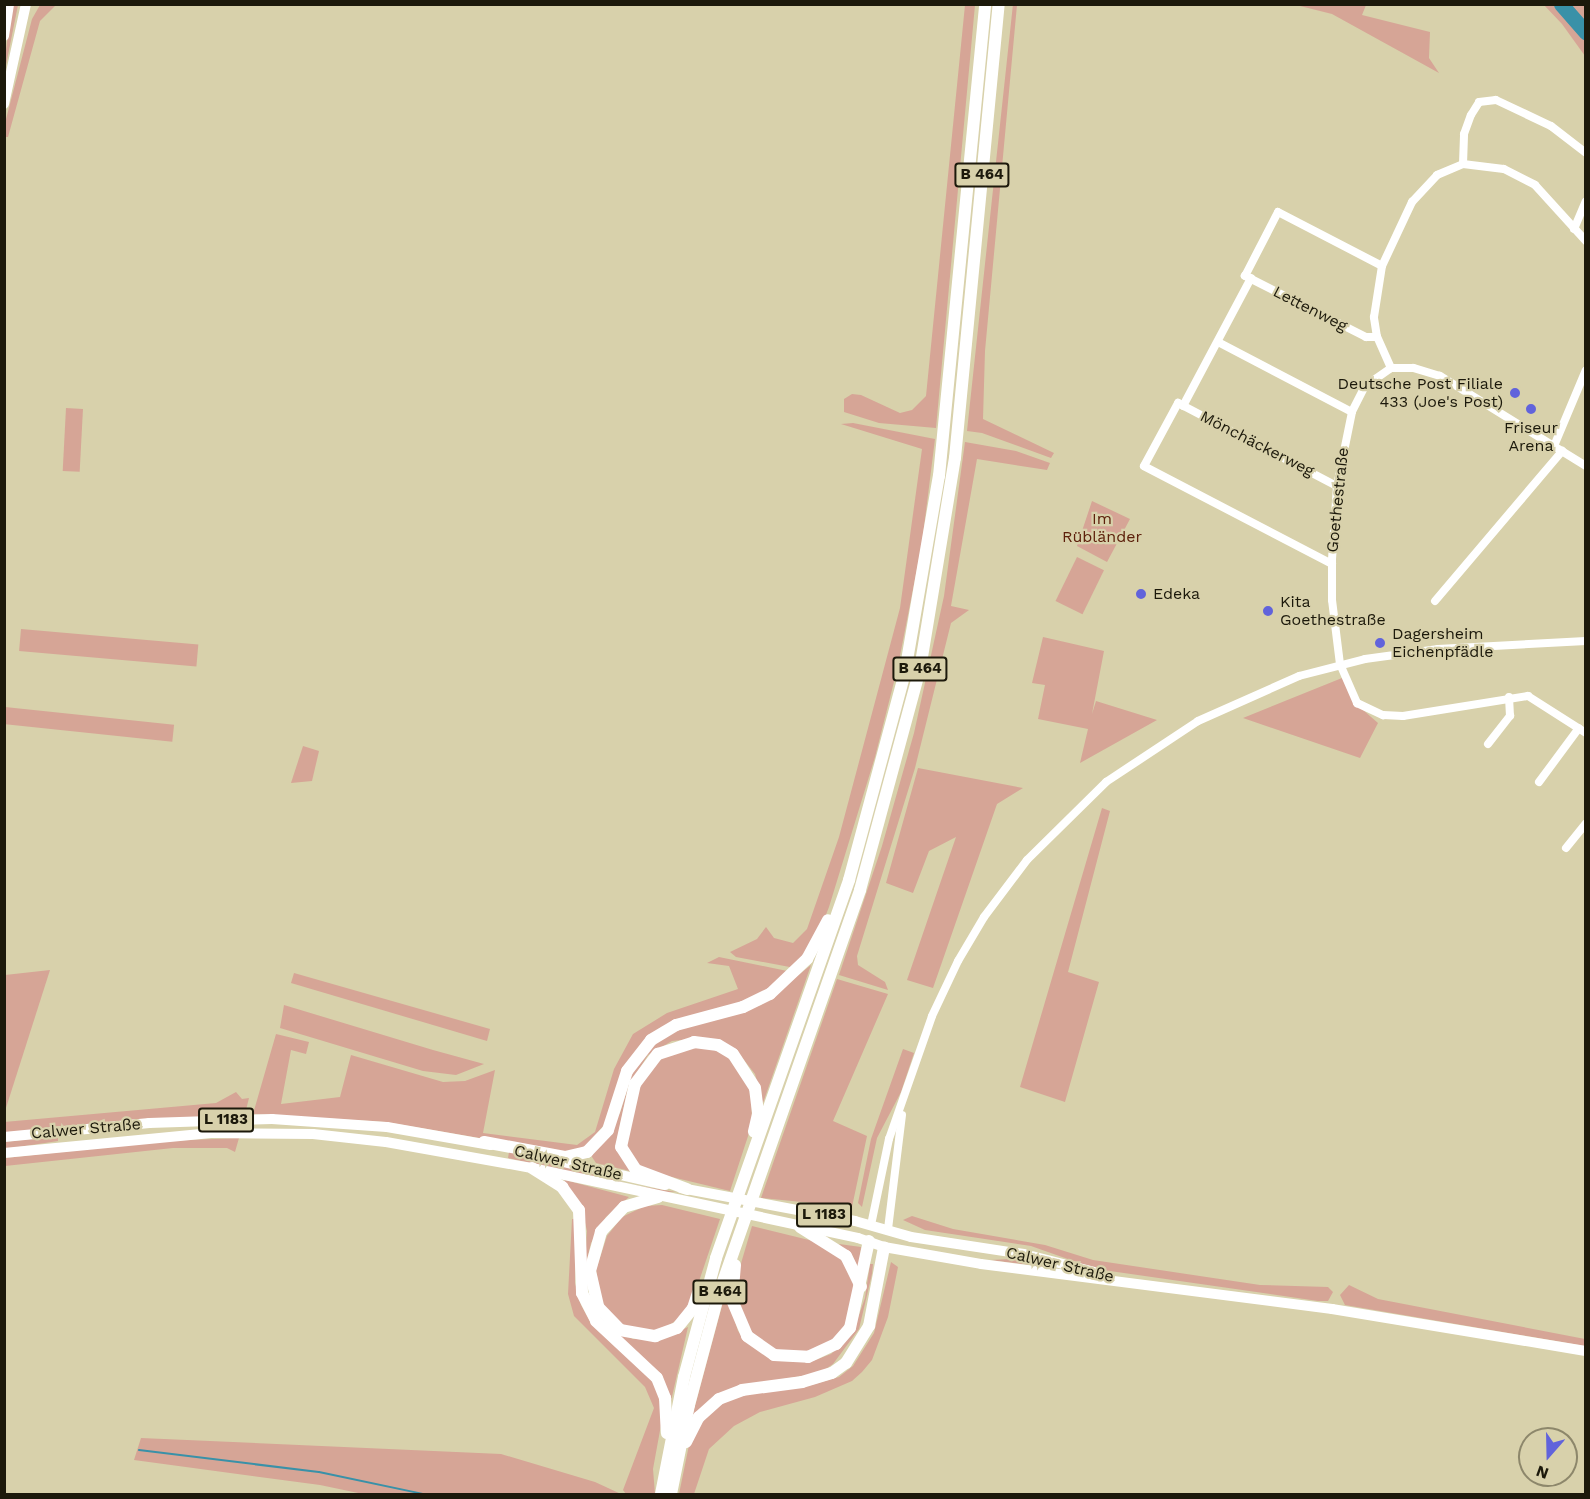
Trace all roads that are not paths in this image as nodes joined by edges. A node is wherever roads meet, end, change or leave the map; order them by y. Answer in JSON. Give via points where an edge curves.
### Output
{"nodes":[{"id":1,"x":9,"y":4,"type":"edge"},
{"id":2,"x":26,"y":4,"type":"edge"},
{"id":3,"x":985,"y":4,"type":"edge"},
{"id":4,"x":999,"y":4,"type":"edge"},
{"id":5,"x":1004,"y":4,"type":"edge"},
{"id":6,"x":4,"y":10,"type":"edge"},
{"id":7,"x":7,"y":24,"type":"junction"},
{"id":8,"x":4,"y":36,"type":"edge"},
{"id":9,"x":994,"y":47,"type":"junction"},
{"id":10,"x":4,"y":104,"type":"edge"},
{"id":11,"x":1586,"y":153,"type":"edge"},
{"id":12,"x":1463,"y":164,"type":"junction"},
{"id":13,"x":1586,"y":201,"type":"edge"},
{"id":14,"x":1574,"y":229,"type":"junction"},
{"id":15,"x":1586,"y":241,"type":"edge"},
{"id":16,"x":1382,"y":266,"type":"junction"},
{"id":17,"x":1248,"y":277,"type":"junction"},
{"id":18,"x":1377,"y":337,"type":"junction"},
{"id":19,"x":1218,"y":342,"type":"junction"},
{"id":20,"x":1391,"y":368,"type":"junction"},
{"id":21,"x":1586,"y":370,"type":"edge"},
{"id":22,"x":1582,"y":392,"type":"edge"},
{"id":23,"x":1181,"y":405,"type":"junction"},
{"id":24,"x":1352,"y":411,"type":"junction"},
{"id":25,"x":1554,"y":446,"type":"junction"},
{"id":26,"x":1562,"y":451,"type":"junction"},
{"id":27,"x":1586,"y":466,"type":"edge"},
{"id":28,"x":1337,"y":486,"type":"junction"},
{"id":29,"x":1332,"y":564,"type":"junction"},
{"id":30,"x":1436,"y":601,"type":"dead end"},
{"id":31,"x":1586,"y":641,"type":"edge"},
{"id":32,"x":1340,"y":664,"type":"junction"},
{"id":33,"x":1509,"y":697,"type":"junction"},
{"id":34,"x":1582,"y":731,"type":"edge"},
{"id":35,"x":1488,"y":744,"type":"dead end"},
{"id":36,"x":1539,"y":782,"type":"dead end"},
{"id":37,"x":1586,"y":823,"type":"edge"},
{"id":38,"x":1566,"y":848,"type":"dead end"},
{"id":39,"x":846,"y":887,"type":"junction"},
{"id":40,"x":903,"y":1104,"type":"junction"},
{"id":41,"x":4,"y":1137,"type":"edge"},
{"id":42,"x":484,"y":1142,"type":"junction"},
{"id":43,"x":4,"y":1153,"type":"edge"},
{"id":44,"x":750,"y":1162,"type":"junction"},
{"id":45,"x":532,"y":1168,"type":"junction"},
{"id":46,"x":757,"y":1181,"type":"junction"},
{"id":47,"x":687,"y":1189,"type":"junction"},
{"id":48,"x":658,"y":1197,"type":"junction"},
{"id":49,"x":871,"y":1225,"type":"junction"},
{"id":50,"x":800,"y":1227,"type":"junction"},
{"id":51,"x":888,"y":1229,"type":"junction"},
{"id":52,"x":869,"y":1241,"type":"junction"},
{"id":53,"x":884,"y":1247,"type":"junction"},
{"id":54,"x":716,"y":1258,"type":"junction"},
{"id":55,"x":1123,"y":1280,"type":"junction"},
{"id":56,"x":861,"y":1288,"type":"junction"},
{"id":57,"x":1586,"y":1351,"type":"edge"},
{"id":58,"x":675,"y":1470,"type":"junction"},
{"id":59,"x":661,"y":1494,"type":"edge"},
{"id":60,"x":671,"y":1494,"type":"edge"}],
"edges":[{"from":1,"to":7,"type":"main road"},
{"from":2,"to":10,"type":"main road"},
{"from":3,"to":39,"type":"highway","number":"B 464","via":[[932,532],[895,714]]},
{"from":4,"to":9,"type":"highway","number":"B 464"},
{"from":5,"to":9,"type":"highway"},
{"from":6,"to":7,"type":"street"},
{"from":7,"to":8,"type":"main road"},
{"from":9,"to":46,"type":"highway","number":"B 464","via":[[956,448],[924,648],[864,875]]},
{"from":11,"to":12,"type":"street","via":[[1551,126],[1497,100],[1479,102],[1471,116],[1464,134]]},
{"from":12,"to":14,"type":"street","via":[[1504,169],[1535,185]]},
{"from":12,"to":16,"type":"street","via":[[1437,175],[1425,186],[1400,224]]},
{"from":13,"to":14,"type":"street"},
{"from":14,"to":15,"type":"street"},
{"from":16,"to":17,"type":"street","via":[[1278,212]]},
{"from":16,"to":18,"type":"street","via":[[1374,307]]},
{"from":17,"to":18,"type":"street","name":"Lettenweg","via":[[1366,337]]},
{"from":17,"to":19,"type":"street"},
{"from":18,"to":20,"type":"street"},
{"from":19,"to":23,"type":"street"},
{"from":19,"to":24,"type":"street"},
{"from":20,"to":24,"type":"street","name":"Goethestraße","via":[[1365,386]]},
{"from":20,"to":25,"type":"street","via":[[1413,368],[1440,376]]},
{"from":21,"to":22,"type":"street"},
{"from":22,"to":25,"type":"street"},
{"from":23,"to":28,"type":"street","name":"Mönchäckerweg"},
{"from":23,"to":29,"type":"street","via":[[1144,466]]},
{"from":24,"to":28,"type":"street","name":"Goethestraße"},
{"from":25,"to":26,"type":"street"},
{"from":26,"to":27,"type":"street"},
{"from":26,"to":30,"type":"street"},
{"from":28,"to":29,"type":"street","name":"Goethestraße"},
{"from":29,"to":32,"type":"street","name":"Goethestraße"},
{"from":31,"to":32,"type":"street","via":[[1460,646]]},
{"from":32,"to":33,"type":"street","name":"Goethestraße","via":[[1357,703],[1383,715],[1403,716]]},
{"from":32,"to":40,"type":"street","via":[[1274,686],[1169,737],[1106,782],[1050,834],[1002,892],[970,939],[940,999]]},
{"from":33,"to":34,"type":"street","name":"Goethestraße","via":[[1538,699]]},
{"from":33,"to":35,"type":"street","via":[[1510,716]]},
{"from":34,"to":36,"type":"street"},
{"from":37,"to":38,"type":"street"},
{"from":39,"to":42,"type":"highway","via":[[814,948],[786,982],[743,1007],[676,1025],[641,1049],[627,1071],[608,1130],[587,1152],[565,1157]]},
{"from":39,"to":44,"type":"highway","number":"B 464"},
{"from":40,"to":49,"type":"street","via":[[889,1138]]},
{"from":40,"to":51,"type":"street"},
{"from":41,"to":42,"type":"main road","name":"Calwer Straße","number":"L 1183","via":[[149,1123],[272,1119],[387,1127]]},
{"from":42,"to":47,"type":"main road","name":"Calwer Straße","number":"L 1183"},
{"from":43,"to":45,"type":"main road","name":"Calwer Straße","number":"L 1183","via":[[149,1136],[271,1132],[386,1142]]},
{"from":44,"to":47,"type":"highway","via":[[758,1101],[745,1067],[734,1054],[712,1044],[694,1042],[668,1048],[648,1063],[638,1078],[621,1147],[636,1170]]},
{"from":44,"to":54,"type":"highway","number":"B 464"},
{"from":45,"to":48,"type":"main road","name":"Calwer Straße","number":"L 1183"},
{"from":45,"to":59,"type":"highway","via":[[562,1187],[579,1210],[580,1276],[592,1315],[648,1367],[662,1387],[668,1419]]},
{"from":46,"to":56,"type":"highway","via":[[759,1194],[732,1286],[736,1313],[747,1336],[774,1355],[817,1355],[846,1334]]},
{"from":46,"to":58,"type":"highway","number":"B 464","via":[[719,1293]]},
{"from":47,"to":49,"type":"main road","name":"Calwer Straße","number":"L 1183"},
{"from":48,"to":50,"type":"main road","name":"Calwer Straße","number":"L 1183"},
{"from":48,"to":54,"type":"highway","via":[[624,1207],[596,1242],[590,1281],[598,1307],[608,1320],[620,1330],[639,1335],[655,1336],[677,1328],[693,1308],[706,1268]]},
{"from":49,"to":51,"type":"main road","name":"Calwer Straße","number":"L 1183"},
{"from":49,"to":52,"type":"main road"},
{"from":50,"to":52,"type":"main road","name":"Calwer Straße","number":"L 1183"},
{"from":50,"to":56,"type":"highway","via":[[846,1256]]},
{"from":51,"to":53,"type":"main road"},
{"from":51,"to":55,"type":"main road","name":"Calwer Straße","number":"L 1183","via":[[911,1237],[1044,1258]]},
{"from":52,"to":53,"type":"main road","name":"Calwer Straße","number":"L 1183"},
{"from":52,"to":56,"type":"highway"},
{"from":53,"to":55,"type":"main road","name":"Calwer Straße","number":"L 1183","via":[[1042,1274]]},
{"from":53,"to":58,"type":"highway","via":[[869,1326],[846,1363],[802,1382],[742,1390],[719,1399],[692,1427],[680,1466]]},
{"from":54,"to":59,"type":"highway","number":"B 464","via":[[684,1377]]},
{"from":55,"to":57,"type":"main road","name":"Calwer Straße","number":"L 1183","via":[[1471,1329]]},
{"from":58,"to":60,"type":"highway","number":"B 464"}]}
